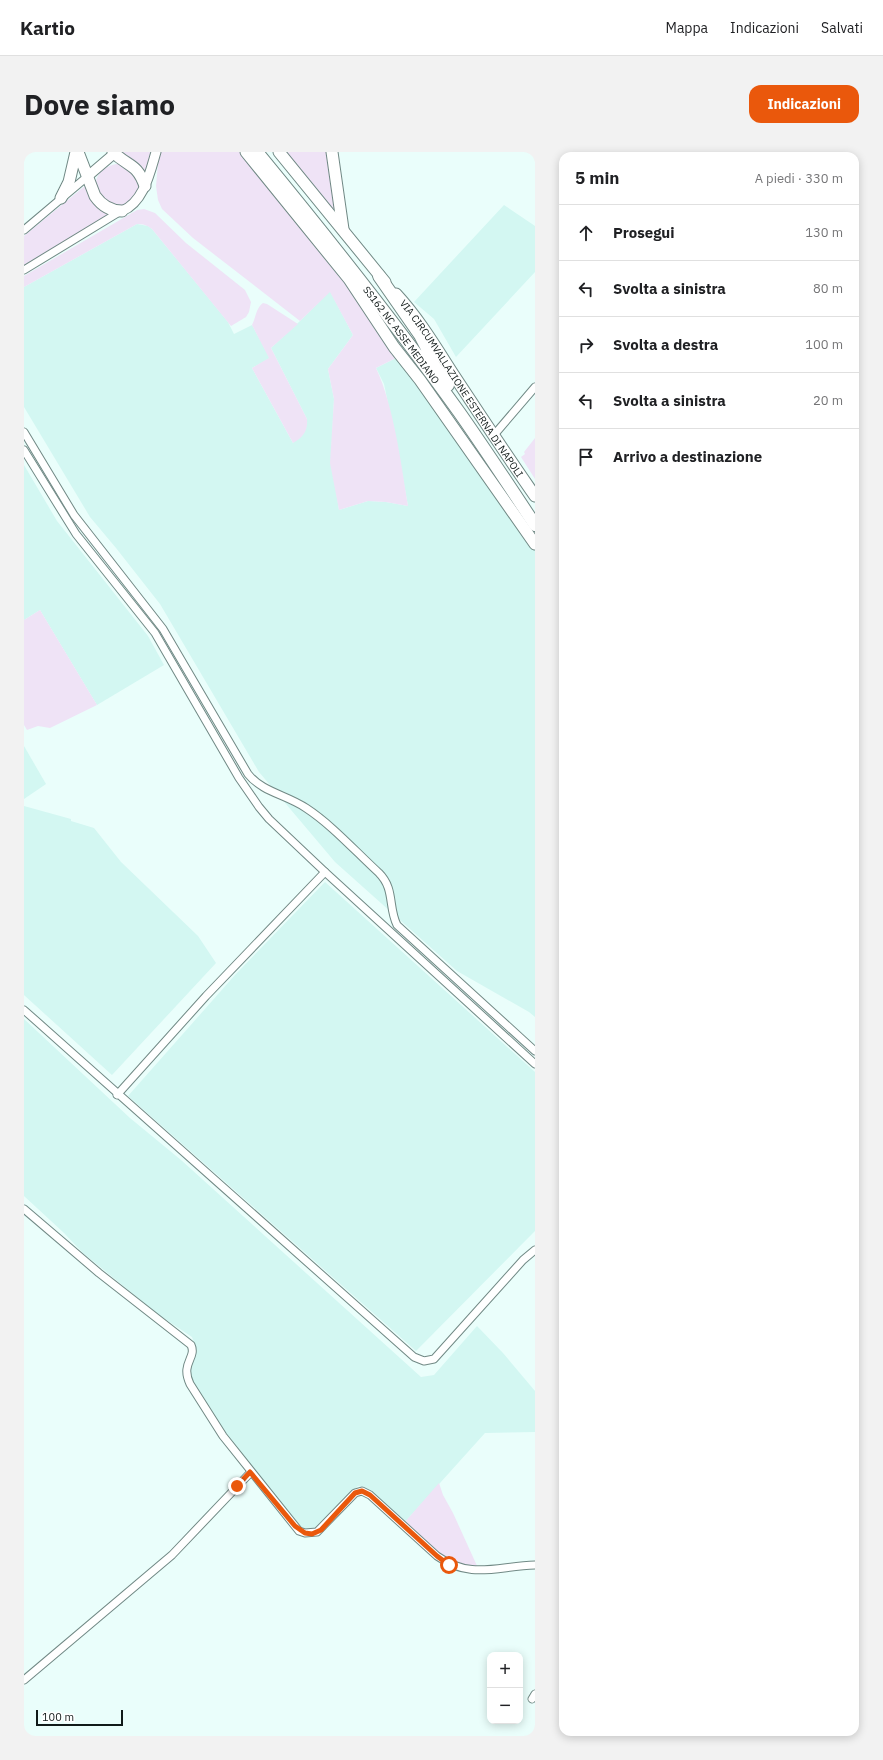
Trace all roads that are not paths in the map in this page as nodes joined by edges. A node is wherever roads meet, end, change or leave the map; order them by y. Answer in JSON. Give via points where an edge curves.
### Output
{"nodes":[{"id":1,"x":77,"y":152,"type":"edge"},
{"id":2,"x":114,"y":152,"type":"edge"},
{"id":3,"x":156,"y":152,"type":"edge"},
{"id":4,"x":246,"y":152,"type":"edge"},
{"id":5,"x":257,"y":152,"type":"edge"},
{"id":6,"x":267,"y":152,"type":"edge"},
{"id":7,"x":279,"y":152,"type":"edge"},
{"id":8,"x":332,"y":152,"type":"edge"},
{"id":9,"x":88,"y":176,"type":"junction"},
{"id":10,"x":145,"y":186,"type":"junction"},
{"id":11,"x":61,"y":198,"type":"junction"},
{"id":12,"x":122,"y":211,"type":"junction"},
{"id":13,"x":24,"y":230,"type":"edge"},
{"id":14,"x":343,"y":232,"type":"junction"},
{"id":15,"x":24,"y":270,"type":"edge"},
{"id":16,"x":379,"y":276,"type":"junction"},
{"id":17,"x":349,"y":279,"type":"junction"},
{"id":18,"x":438,"y":370,"type":"junction"},
{"id":19,"x":535,"y":387,"type":"edge"},
{"id":20,"x":459,"y":413,"type":"junction"},
{"id":21,"x":24,"y":432,"type":"edge"},
{"id":22,"x":494,"y":435,"type":"junction"},
{"id":23,"x":24,"y":450,"type":"edge"},
{"id":24,"x":535,"y":496,"type":"edge"},
{"id":25,"x":535,"y":512,"type":"edge"},
{"id":26,"x":535,"y":525,"type":"edge"},
{"id":27,"x":535,"y":544,"type":"edge"},
{"id":28,"x":325,"y":872,"type":"junction"},
{"id":29,"x":24,"y":1010,"type":"edge"},
{"id":30,"x":535,"y":1051,"type":"edge"},
{"id":31,"x":535,"y":1064,"type":"edge"},
{"id":32,"x":117,"y":1095,"type":"junction"},
{"id":33,"x":24,"y":1209,"type":"edge"},
{"id":34,"x":535,"y":1250,"type":"edge"},
{"id":35,"x":250,"y":1472,"type":"junction"},
{"id":36,"x":535,"y":1565,"type":"edge"},
{"id":37,"x":24,"y":1680,"type":"edge"}],
"edges":[{"from":1,"to":9,"type":"main road"},
{"from":1,"to":11,"type":"main road","via":[[69,182]]},
{"from":2,"to":9,"type":"main road"},
{"from":2,"to":10,"type":"main road","via":[[136,169]]},
{"from":3,"to":10,"type":"main road"},
{"from":4,"to":17,"type":"main road"},
{"from":5,"to":20,"type":"highway","name":"SS162 NC ASSE MEDIANO","via":[[322,231]]},
{"from":6,"to":18,"type":"highway","name":"SS162 NC ASSE MEDIANO","via":[[327,224]]},
{"from":7,"to":14,"type":"main road","name":"VIA CIRCUMVALLAZIONE ESTERNA DI NAPOLI"},
{"from":8,"to":14,"type":"main road"},
{"from":9,"to":11,"type":"street"},
{"from":9,"to":12,"type":"main road","via":[[95,196],[100,202],[114,211]]},
{"from":10,"to":12,"type":"main road","via":[[138,200]]},
{"from":11,"to":13,"type":"street"},
{"from":12,"to":15,"type":"street"},
{"from":14,"to":16,"type":"main road","name":"VIA CIRCUMVALLAZIONE ESTERNA DI NAPOLI"},
{"from":16,"to":18,"type":"highway","via":[[420,335]]},
{"from":16,"to":22,"type":"main road","name":"VIA CIRCUMVALLAZIONE ESTERNA DI NAPOLI","via":[[427,331]]},
{"from":17,"to":20,"type":"highway","via":[[389,332]]},
{"from":17,"to":27,"type":"main road","via":[[394,347]]},
{"from":18,"to":25,"type":"highway","name":"SS162 NC ASSE MEDIANO"},
{"from":19,"to":22,"type":"street"},
{"from":20,"to":26,"type":"highway","name":"SS162 NC ASSE MEDIANO"},
{"from":21,"to":30,"type":"street","via":[[74,515],[163,629],[248,774],[256,783],[318,816],[379,873],[388,884],[397,925]]},
{"from":22,"to":24,"type":"main road","name":"VIA CIRCUMVALLAZIONE ESTERNA DI NAPOLI"},
{"from":23,"to":28,"type":"street","via":[[76,534],[155,633],[248,792],[269,819]]},
{"from":28,"to":31,"type":"street"},
{"from":28,"to":32,"type":"street","via":[[206,996]]},
{"from":29,"to":32,"type":"street"},
{"from":32,"to":34,"type":"street","via":[[198,1163],[414,1356],[424,1361],[434,1359],[523,1260]]},
{"from":33,"to":35,"type":"street","via":[[99,1273],[191,1345],[193,1350],[186,1375],[223,1436]]},
{"from":35,"to":36,"type":"street","via":[[295,1526],[305,1533],[317,1532],[355,1493],[362,1491],[370,1495],[449,1565],[479,1571]]},
{"from":35,"to":37,"type":"street","via":[[172,1555]]}]}
